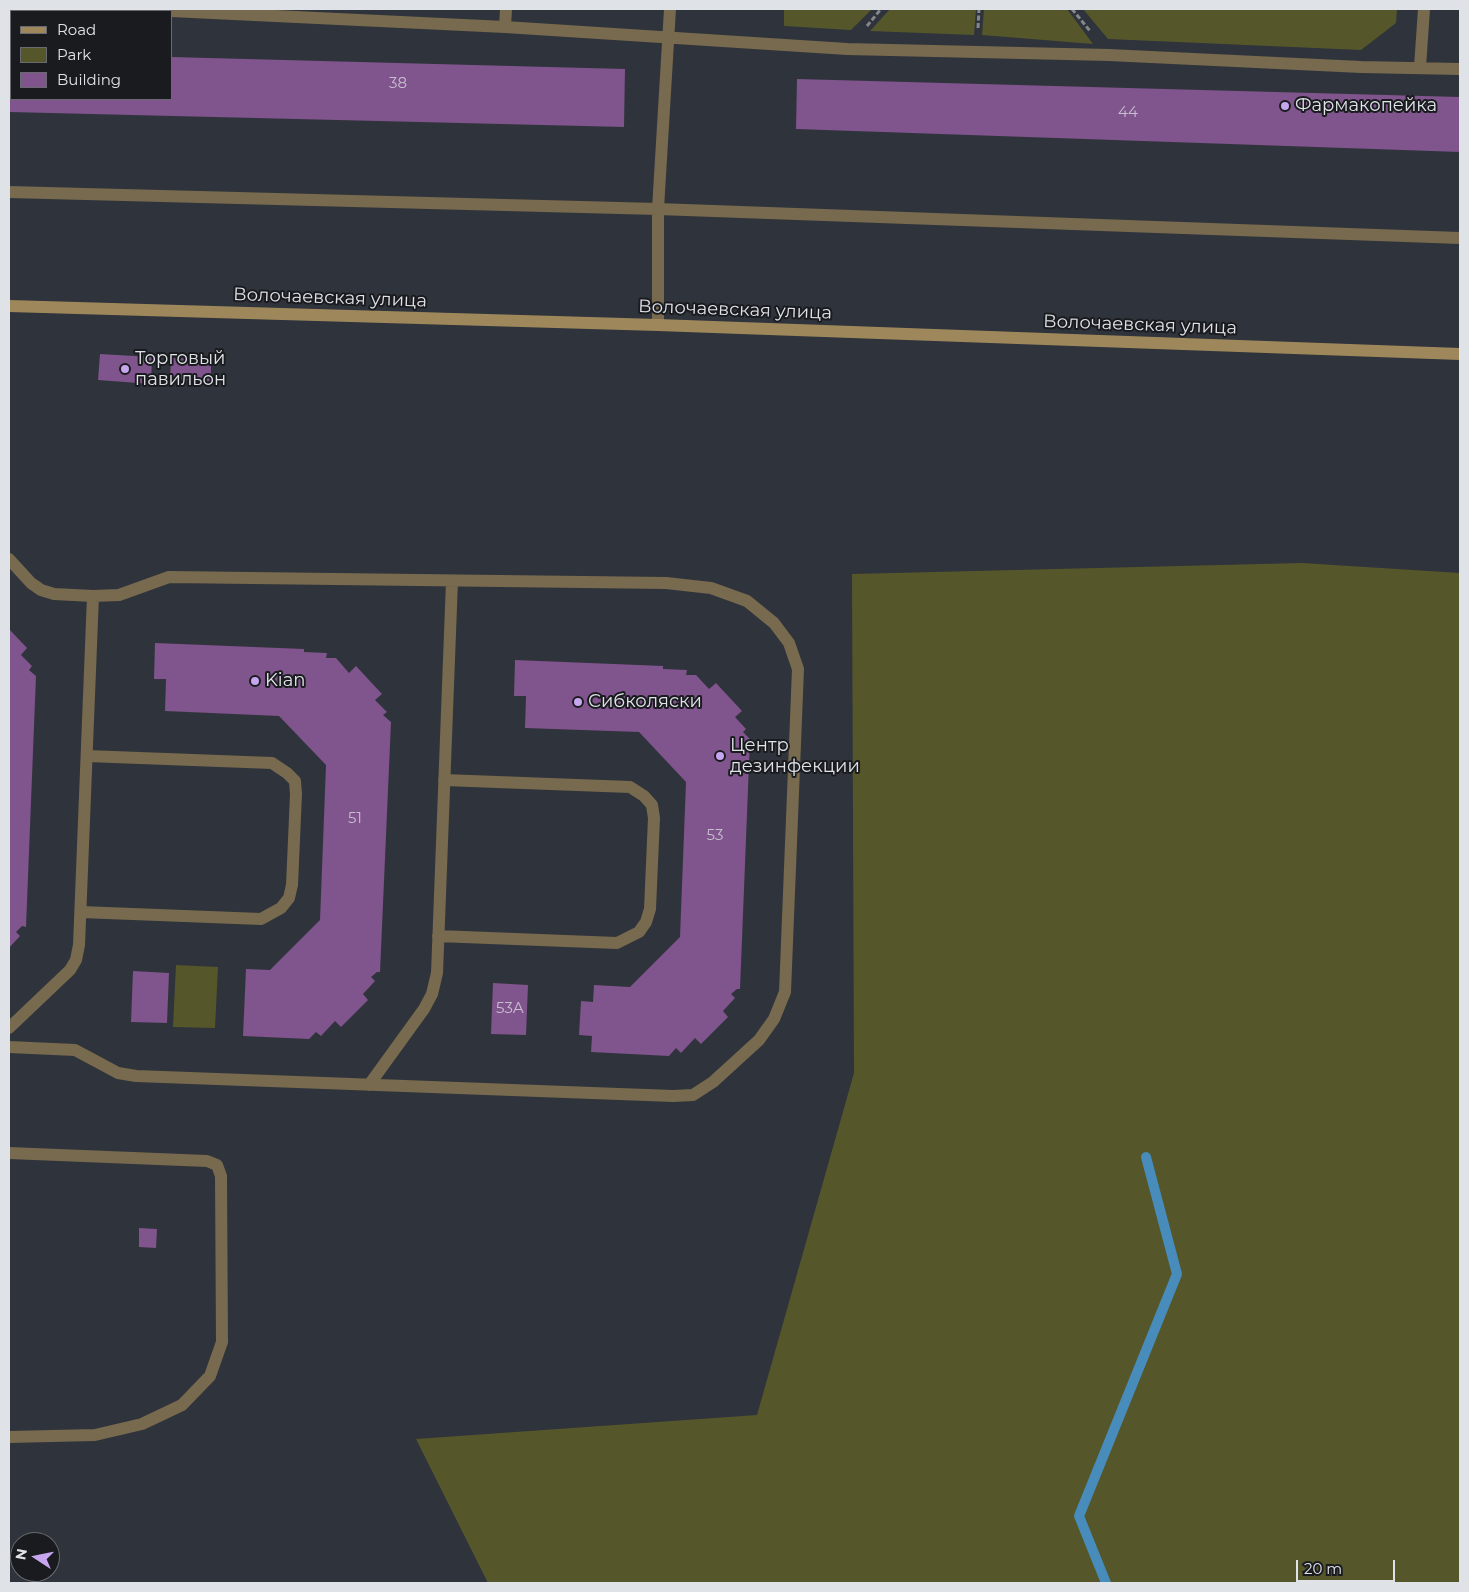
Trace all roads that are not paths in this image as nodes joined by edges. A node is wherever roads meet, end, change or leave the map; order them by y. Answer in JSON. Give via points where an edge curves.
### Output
{"nodes":[{"id":1,"x":113,"y":9,"type":"edge"},
{"id":2,"x":506,"y":9,"type":"edge"},
{"id":3,"x":670,"y":9,"type":"edge"},
{"id":4,"x":1424,"y":9,"type":"edge"},
{"id":5,"x":142,"y":10,"type":"edge"},
{"id":6,"x":172,"y":11,"type":"edge"},
{"id":7,"x":505,"y":26,"type":"junction"},
{"id":8,"x":669,"y":38,"type":"junction"},
{"id":9,"x":1420,"y":67,"type":"junction"},
{"id":10,"x":1460,"y":69,"type":"edge"},
{"id":11,"x":9,"y":192,"type":"edge"},
{"id":12,"x":658,"y":209,"type":"junction"},
{"id":13,"x":1460,"y":238,"type":"edge"},
{"id":14,"x":9,"y":306,"type":"edge"},
{"id":15,"x":658,"y":325,"type":"junction"},
{"id":16,"x":1460,"y":354,"type":"edge"},
{"id":17,"x":9,"y":559,"type":"edge"},
{"id":18,"x":452,"y":581,"type":"junction"},
{"id":19,"x":93,"y":596,"type":"junction"},
{"id":20,"x":87,"y":756,"type":"junction"},
{"id":21,"x":444,"y":780,"type":"junction"},
{"id":22,"x":81,"y":912,"type":"junction"},
{"id":23,"x":438,"y":936,"type":"junction"},
{"id":24,"x":9,"y":1028,"type":"edge"},
{"id":25,"x":9,"y":1047,"type":"edge"},
{"id":26,"x":369,"y":1085,"type":"junction"},
{"id":27,"x":9,"y":1153,"type":"edge"},
{"id":28,"x":9,"y":1437,"type":"edge"}],
"edges":[{"from":1,"to":5,"type":"lane"},
{"from":2,"to":7,"type":"lane"},
{"from":3,"to":8,"type":"lane"},
{"from":4,"to":9,"type":"lane"},
{"from":6,"to":7,"type":"lane"},
{"from":7,"to":8,"type":"lane"},
{"from":8,"to":9,"type":"lane","via":[[847,49]]},
{"from":8,"to":12,"type":"lane"},
{"from":9,"to":10,"type":"lane"},
{"from":11,"to":12,"type":"lane"},
{"from":12,"to":13,"type":"lane"},
{"from":12,"to":15,"type":"lane"},
{"from":14,"to":15,"type":"street","name":"Волочаевская улица"},
{"from":15,"to":16,"type":"street","name":"Волочаевская улица"},
{"from":17,"to":19,"type":"lane","via":[[41,590]]},
{"from":18,"to":19,"type":"lane","via":[[169,577],[119,595]]},
{"from":18,"to":21,"type":"lane"},
{"from":18,"to":26,"type":"lane","via":[[666,583],[710,588],[747,601],[774,623],[789,643],[798,669],[785,992],[774,1019],[759,1040],[713,1082],[693,1095]]},
{"from":19,"to":20,"type":"lane"},
{"from":20,"to":22,"type":"lane"},
{"from":20,"to":22,"type":"lane","via":[[272,763],[295,781],[296,794],[292,885],[289,898],[281,908],[260,919]]},
{"from":21,"to":23,"type":"lane"},
{"from":21,"to":23,"type":"lane","via":[[630,787],[652,805],[653,836],[650,909],[646,922],[639,932],[618,943]]},
{"from":22,"to":24,"type":"lane","via":[[80,945],[70,970]]},
{"from":23,"to":26,"type":"lane","via":[[437,973],[432,994]]},
{"from":25,"to":26,"type":"lane","via":[[75,1050],[118,1073],[136,1076]]},
{"from":27,"to":28,"type":"lane","via":[[207,1161],[217,1165],[221,1176],[222,1323],[222,1342],[210,1376],[182,1405],[142,1424],[95,1435]]}]}
